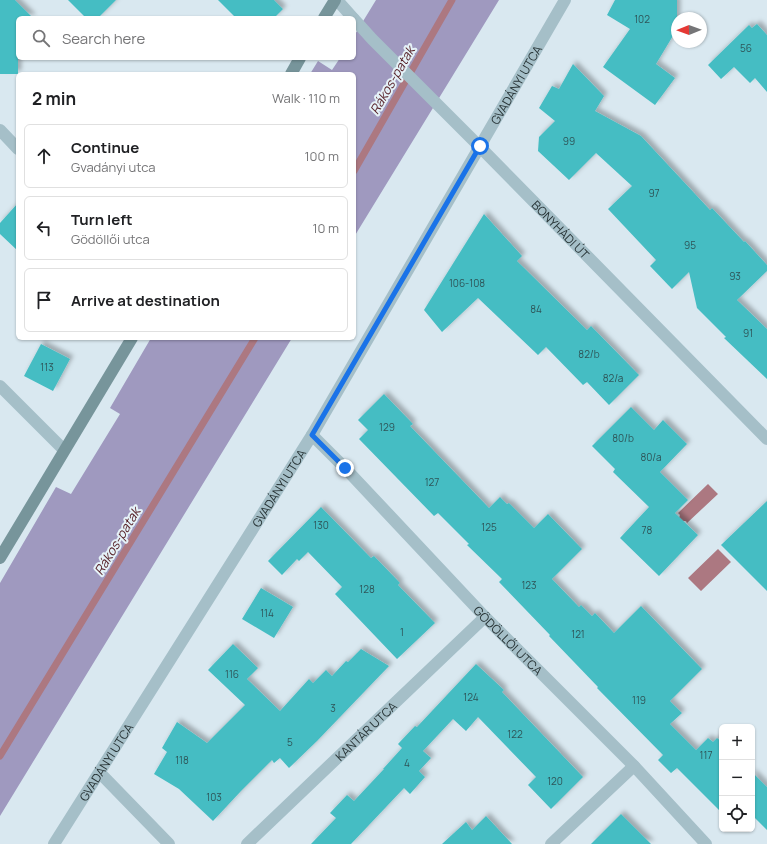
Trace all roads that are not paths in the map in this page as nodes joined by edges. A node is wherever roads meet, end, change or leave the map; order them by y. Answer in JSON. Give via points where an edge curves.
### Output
{"nodes":[{"id":1,"x":336,"y":0,"type":"edge"},
{"id":2,"x":565,"y":0,"type":"edge"},
{"id":3,"x":325,"y":16,"type":"edge"},
{"id":4,"x":352,"y":16,"type":"edge"},
{"id":5,"x":356,"y":20,"type":"edge"},
{"id":6,"x":299,"y":60,"type":"edge"},
{"id":7,"x":292,"y":72,"type":"edge"},
{"id":8,"x":0,"y":130,"type":"edge"},
{"id":9,"x":480,"y":146,"type":"junction"},
{"id":10,"x":16,"y":147,"type":"edge"},
{"id":11,"x":131,"y":340,"type":"edge"},
{"id":12,"x":0,"y":386,"type":"edge"},
{"id":13,"x":312,"y":435,"type":"junction"},
{"id":14,"x":767,"y":439,"type":"edge"},
{"id":15,"x":64,"y":450,"type":"junction"},
{"id":16,"x":0,"y":558,"type":"edge"},
{"id":17,"x":485,"y":617,"type":"junction"},
{"id":18,"x":634,"y":766,"type":"junction"},
{"id":19,"x":100,"y":772,"type":"junction"},
{"id":20,"x":54,"y":844,"type":"edge"},
{"id":21,"x":170,"y":844,"type":"edge"},
{"id":22,"x":247,"y":844,"type":"edge"},
{"id":23,"x":551,"y":844,"type":"edge"},
{"id":24,"x":706,"y":844,"type":"edge"}],
"edges":[{"from":1,"to":3,"type":"street"},
{"from":1,"to":4,"type":"street","name":"BONYHÁDI ÚT"},
{"from":2,"to":9,"type":"street","name":"GVADÁNYI UTCA"},
{"from":5,"to":9,"type":"street","name":"BONYHÁDI ÚT"},
{"from":6,"to":7,"type":"street"},
{"from":8,"to":10,"type":"street"},
{"from":9,"to":13,"type":"street","name":"GVADÁNYI UTCA"},
{"from":9,"to":14,"type":"street","name":"BONYHÁDI ÚT"},
{"from":11,"to":15,"type":"street"},
{"from":12,"to":15,"type":"street"},
{"from":13,"to":17,"type":"street","name":"GÖDÖLLŐI UTCA"},
{"from":13,"to":19,"type":"street","name":"GVADÁNYI UTCA"},
{"from":15,"to":16,"type":"street"},
{"from":17,"to":18,"type":"street","name":"GÖDÖLLŐI UTCA"},
{"from":17,"to":22,"type":"street","name":"KANTÁR UTCA"},
{"from":18,"to":23,"type":"street"},
{"from":18,"to":24,"type":"street","name":"GÖDÖLLŐI UTCA"},
{"from":19,"to":20,"type":"street","name":"GVADÁNYI UTCA"},
{"from":19,"to":21,"type":"street"}]}
